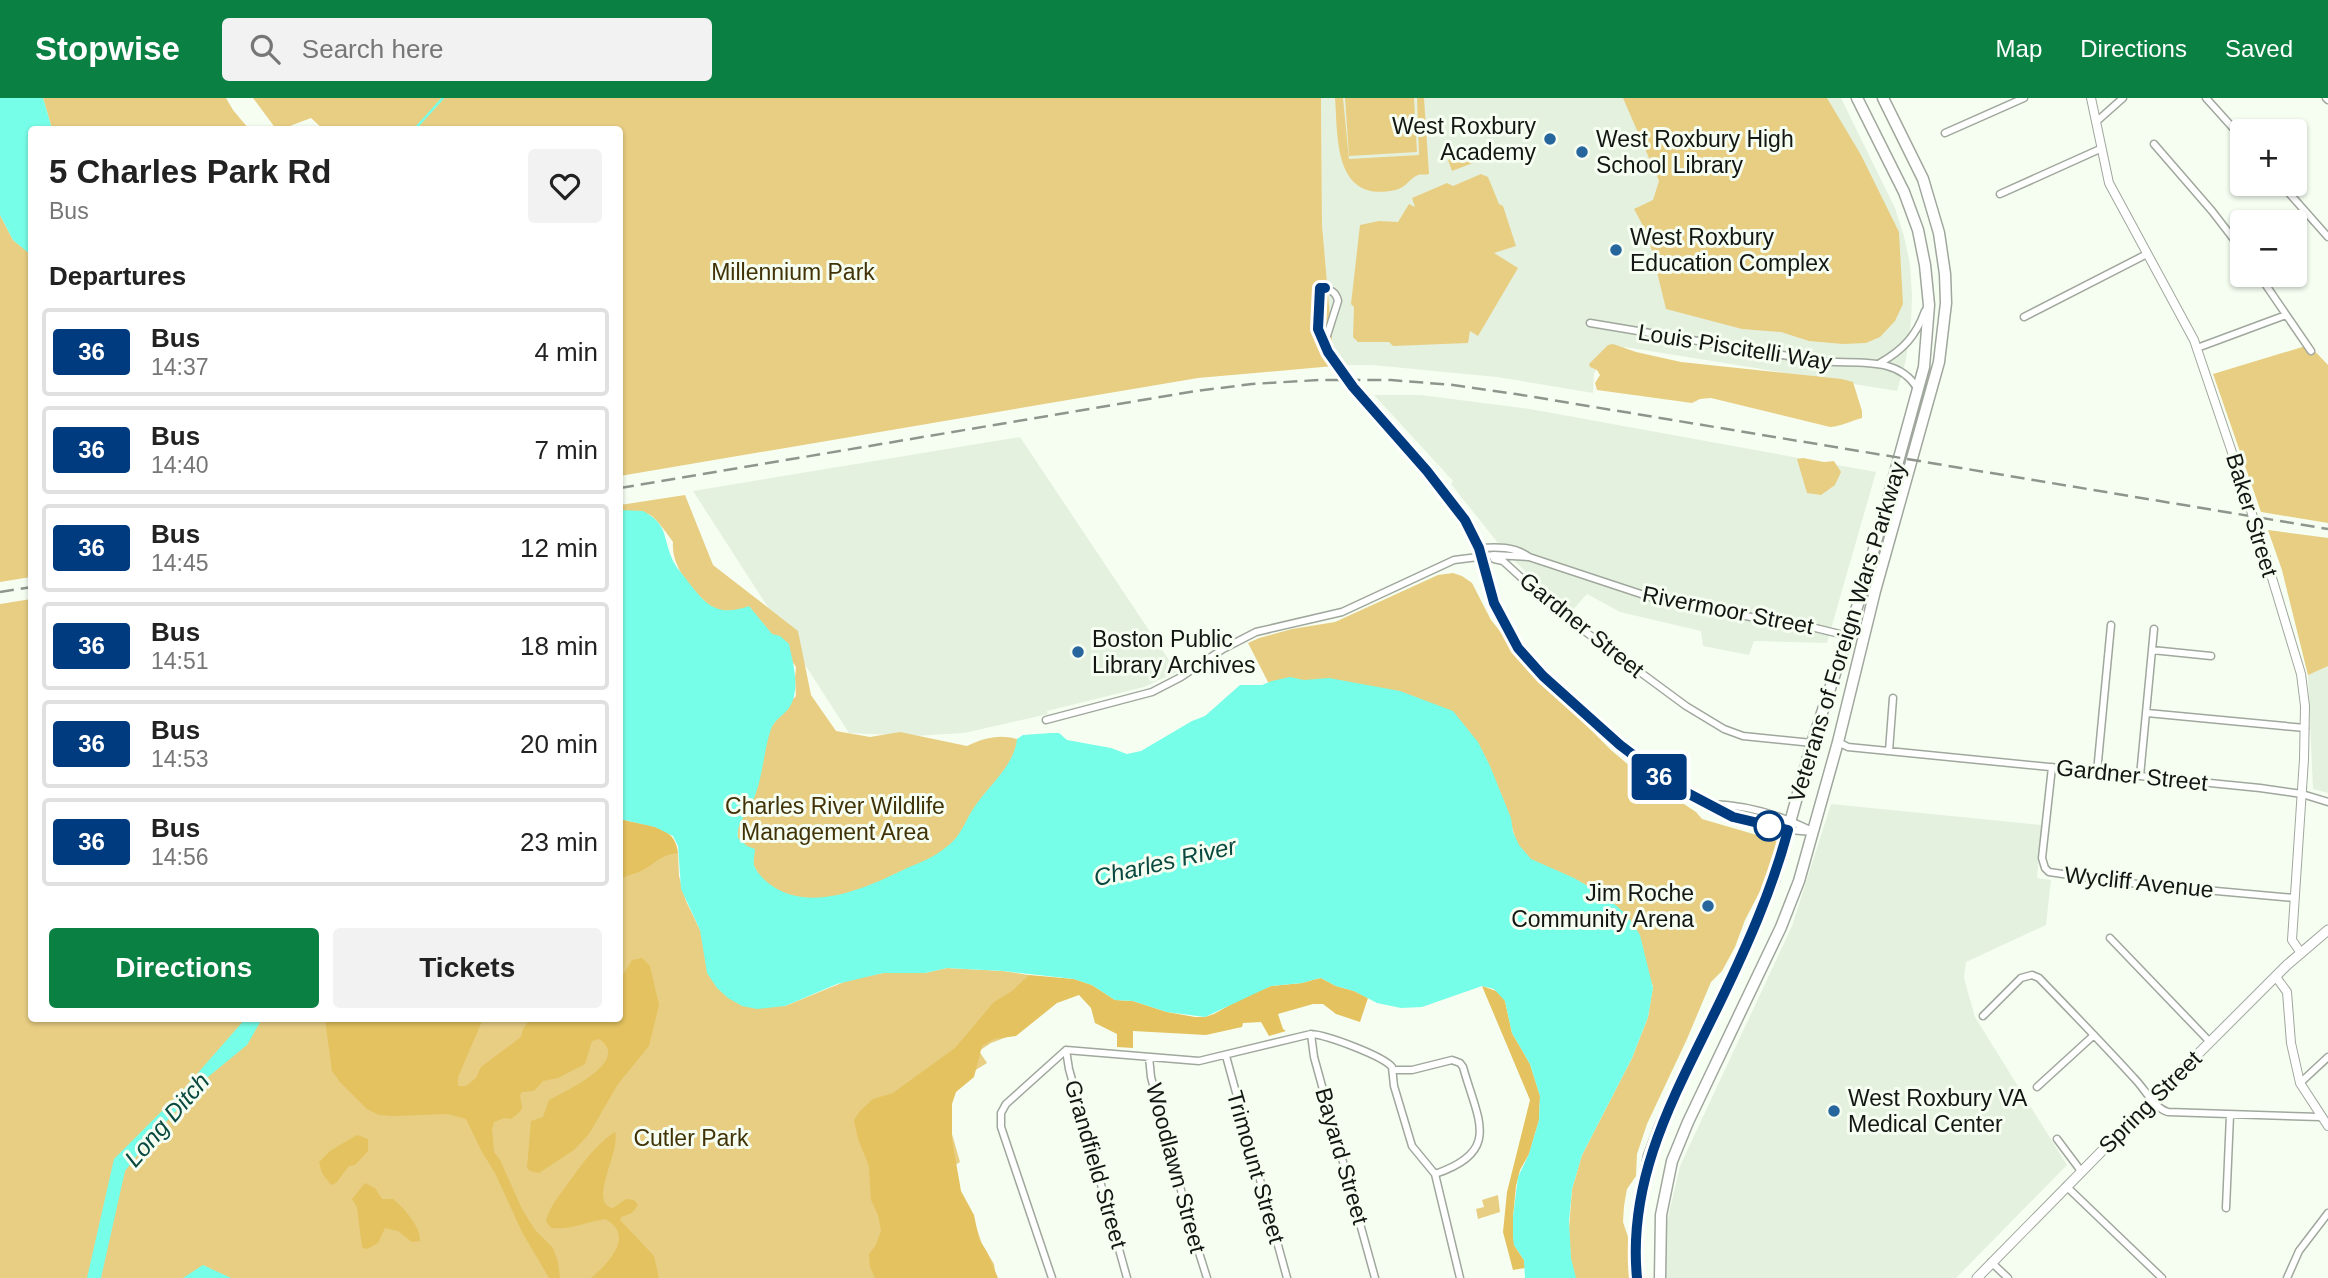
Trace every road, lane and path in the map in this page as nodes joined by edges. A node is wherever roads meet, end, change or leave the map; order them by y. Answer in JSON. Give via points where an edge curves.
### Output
{"nodes":[{"id":1,"x":1857,"y":98,"type":"edge"},
{"id":2,"x":1883,"y":98,"type":"edge"},
{"id":3,"x":2024,"y":98,"type":"edge"},
{"id":4,"x":2091,"y":98,"type":"edge"},
{"id":5,"x":2123,"y":98,"type":"edge"},
{"id":6,"x":2206,"y":98,"type":"edge"},
{"id":7,"x":2096,"y":122,"type":"junction"},
{"id":8,"x":2230,"y":125,"type":"edge"},
{"id":9,"x":1945,"y":133,"type":"dead end"},
{"id":10,"x":2154,"y":144,"type":"dead end"},
{"id":11,"x":2101,"y":149,"type":"junction"},
{"id":12,"x":2000,"y":194,"type":"dead end"},
{"id":13,"x":2292,"y":196,"type":"edge"},
{"id":14,"x":2230,"y":234,"type":"edge"},
{"id":15,"x":2328,"y":237,"type":"edge"},
{"id":16,"x":2147,"y":254,"type":"junction"},
{"id":17,"x":2267,"y":287,"type":"edge"},
{"id":18,"x":1928,"y":299,"type":"junction"},
{"id":19,"x":2286,"y":315,"type":"junction"},
{"id":20,"x":2024,"y":317,"type":"dead end"},
{"id":21,"x":1590,"y":323,"type":"dead end"},
{"id":22,"x":1325,"y":342,"type":"junction"},
{"id":23,"x":2197,"y":348,"type":"junction"},
{"id":24,"x":2311,"y":351,"type":"dead end"},
{"id":25,"x":1880,"y":363,"type":"junction"},
{"id":26,"x":1918,"y":389,"type":"junction"},
{"id":27,"x":1479,"y":548,"type":"junction"},
{"id":28,"x":1481,"y":557,"type":"junction"},
{"id":29,"x":1530,"y":557,"type":"junction"},
{"id":30,"x":2111,"y":625,"type":"dead end"},
{"id":31,"x":2154,"y":629,"type":"dead end"},
{"id":32,"x":1848,"y":636,"type":"junction"},
{"id":33,"x":2152,"y":650,"type":"junction"},
{"id":34,"x":2211,"y":656,"type":"dead end"},
{"id":35,"x":1893,"y":698,"type":"dead end"},
{"id":36,"x":2147,"y":713,"type":"junction"},
{"id":37,"x":1046,"y":720,"type":"dead end"},
{"id":38,"x":2305,"y":728,"type":"junction"},
{"id":39,"x":1838,"y":742,"type":"junction"},
{"id":40,"x":1812,"y":743,"type":"junction"},
{"id":41,"x":1889,"y":751,"type":"junction"},
{"id":42,"x":2052,"y":767,"type":"junction"},
{"id":43,"x":2097,"y":772,"type":"junction"},
{"id":44,"x":2140,"y":776,"type":"junction"},
{"id":45,"x":2302,"y":794,"type":"junction"},
{"id":46,"x":2328,"y":802,"type":"edge"},
{"id":47,"x":1710,"y":804,"type":"junction"},
{"id":48,"x":1790,"y":825,"type":"junction"},
{"id":49,"x":1813,"y":832,"type":"junction"},
{"id":50,"x":2294,"y":898,"type":"junction"},
{"id":51,"x":2328,"y":930,"type":"edge"},
{"id":52,"x":2110,"y":939,"type":"dead end"},
{"id":53,"x":2301,"y":953,"type":"junction"},
{"id":54,"x":2276,"y":977,"type":"junction"},
{"id":55,"x":1983,"y":1016,"type":"dead end"},
{"id":56,"x":1311,"y":1034,"type":"junction"},
{"id":57,"x":2094,"y":1035,"type":"junction"},
{"id":58,"x":2210,"y":1042,"type":"junction"},
{"id":59,"x":1066,"y":1050,"type":"junction"},
{"id":60,"x":1226,"y":1056,"type":"junction"},
{"id":61,"x":1149,"y":1057,"type":"junction"},
{"id":62,"x":2328,"y":1057,"type":"edge"},
{"id":63,"x":1394,"y":1070,"type":"junction"},
{"id":64,"x":2300,"y":1083,"type":"junction"},
{"id":65,"x":2037,"y":1087,"type":"dead end"},
{"id":66,"x":2153,"y":1099,"type":"junction"},
{"id":67,"x":2230,"y":1115,"type":"junction"},
{"id":68,"x":2320,"y":1117,"type":"junction"},
{"id":69,"x":2328,"y":1126,"type":"edge"},
{"id":70,"x":2057,"y":1139,"type":"dead end"},
{"id":71,"x":2081,"y":1171,"type":"junction"},
{"id":72,"x":1435,"y":1174,"type":"junction"},
{"id":73,"x":2066,"y":1186,"type":"junction"},
{"id":74,"x":1640,"y":1197,"type":"junction"},
{"id":75,"x":1663,"y":1201,"type":"junction"},
{"id":76,"x":2226,"y":1208,"type":"dead end"},
{"id":77,"x":2328,"y":1213,"type":"edge"},
{"id":78,"x":1991,"y":1262,"type":"junction"},
{"id":79,"x":1052,"y":1278,"type":"edge"},
{"id":80,"x":1127,"y":1278,"type":"edge"},
{"id":81,"x":1207,"y":1278,"type":"edge"},
{"id":82,"x":1287,"y":1278,"type":"edge"},
{"id":83,"x":1375,"y":1278,"type":"edge"},
{"id":84,"x":1460,"y":1278,"type":"edge"},
{"id":85,"x":1636,"y":1278,"type":"edge"},
{"id":86,"x":1660,"y":1278,"type":"edge"},
{"id":87,"x":1977,"y":1278,"type":"edge"},
{"id":88,"x":2008,"y":1278,"type":"edge"},
{"id":89,"x":2162,"y":1278,"type":"edge"},
{"id":90,"x":2287,"y":1278,"type":"edge"}],
"edges":[{"from":1,"to":18,"type":"highway","name":"Veterans of Foreign Wars Parkway","via":[[1914,218]]},
{"from":2,"to":39,"type":"highway","name":"Veterans of Foreign Wars Parkway","via":[[1933,206],[1944,260],[1945,316],[1938,366]]},
{"from":3,"to":9,"type":"street"},
{"from":4,"to":7,"type":"street","name":"Baker Street"},
{"from":5,"to":7,"type":"street"},
{"from":6,"to":8,"type":"street"},
{"from":7,"to":11,"type":"street","name":"Baker Street"},
{"from":10,"to":14,"type":"street"},
{"from":11,"to":12,"type":"street"},
{"from":11,"to":16,"type":"street","name":"Baker Street","via":[[2109,183]]},
{"from":13,"to":15,"type":"street"},
{"from":16,"to":20,"type":"street"},
{"from":16,"to":23,"type":"street","name":"Baker Street"},
{"from":17,"to":19,"type":"street"},
{"from":18,"to":25,"type":"street","via":[[1910,341]]},
{"from":18,"to":26,"type":"highway","name":"Veterans of Foreign Wars Parkway","via":[[1927,344]]},
{"from":19,"to":23,"type":"street"},
{"from":19,"to":24,"type":"street"},
{"from":21,"to":25,"type":"street","name":"Louis Piscitelli Way","via":[[1818,361]]},
{"from":22,"to":22,"type":"street","via":[[1338,301],[1332,290],[1320,288],[1318,329]]},
{"from":22,"to":27,"type":"street","bridge":true,"via":[[1353,387],[1465,520]]},
{"from":23,"to":38,"type":"street","name":"Baker Street","bridge":true,"via":[[2301,674]]},
{"from":25,"to":26,"type":"street","name":"Louis Piscitelli Way","via":[[1912,378]]},
{"from":26,"to":32,"type":"highway","name":"Veterans of Foreign Wars Parkway"},
{"from":27,"to":28,"type":"street"},
{"from":27,"to":29,"type":"street","name":"Rivermoor Street","via":[[1501,547]]},
{"from":28,"to":29,"type":"street","name":"Rivermoor Street"},
{"from":28,"to":37,"type":"street","name":"Rivermoor Street","via":[[1454,560],[1342,612],[1256,632],[1152,692]]},
{"from":28,"to":40,"type":"street","name":"Gardner Street","via":[[1503,561],[1560,613],[1724,729],[1743,736]]},
{"from":28,"to":47,"type":"street","via":[[1498,612],[1518,648],[1543,676],[1656,774]]},
{"from":29,"to":32,"type":"street","name":"Rivermoor Street","via":[[1650,597]]},
{"from":30,"to":43,"type":"street"},
{"from":31,"to":33,"type":"street"},
{"from":32,"to":40,"type":"highway","name":"Veterans of Foreign Wars Parkway"},
{"from":33,"to":34,"type":"street"},
{"from":33,"to":36,"type":"street"},
{"from":35,"to":41,"type":"street"},
{"from":36,"to":38,"type":"street"},
{"from":36,"to":44,"type":"street"},
{"from":38,"to":45,"type":"street","name":"Baker Street"},
{"from":39,"to":41,"type":"street","name":"Gardner Street"},
{"from":39,"to":49,"type":"highway","name":"Veterans of Foreign Wars Parkway"},
{"from":40,"to":48,"type":"highway","name":"Veterans of Foreign Wars Parkway"},
{"from":41,"to":42,"type":"street","name":"Gardner Street"},
{"from":42,"to":43,"type":"street","name":"Gardner Street"},
{"from":42,"to":50,"type":"street","name":"Wycliff Avenue","via":[[2042,859],[2045,868],[2056,874]]},
{"from":43,"to":44,"type":"street","name":"Gardner Street"},
{"from":44,"to":45,"type":"street","name":"Gardner Street"},
{"from":45,"to":46,"type":"street","name":"Gardner Street"},
{"from":45,"to":50,"type":"street","name":"Baker Street"},
{"from":47,"to":48,"type":"street","via":[[1733,817]]},
{"from":47,"to":48,"type":"street","via":[[1737,804],[1781,816]]},
{"from":48,"to":49,"type":"street"},
{"from":48,"to":74,"type":"highway","name":"Veterans of Foreign Wars Parkway","via":[[1761,914],[1661,1124]]},
{"from":49,"to":75,"type":"highway","name":"Veterans of Foreign Wars Parkway","via":[[1788,911],[1682,1135]]},
{"from":50,"to":53,"type":"street","name":"Baker Street","via":[[2292,940]]},
{"from":51,"to":53,"type":"main road","name":"Spring Street"},
{"from":52,"to":58,"type":"street"},
{"from":53,"to":54,"type":"main road","name":"Spring Street"},
{"from":54,"to":58,"type":"main road","name":"Spring Street"},
{"from":54,"to":64,"type":"street","via":[[2287,992]]},
{"from":55,"to":57,"type":"street","via":[[2021,978],[2032,975]]},
{"from":56,"to":60,"type":"street"},
{"from":56,"to":63,"type":"street","via":[[1387,1061]]},
{"from":56,"to":83,"type":"street","name":"Bayard Street"},
{"from":57,"to":65,"type":"street"},
{"from":57,"to":66,"type":"street"},
{"from":58,"to":66,"type":"main road","name":"Spring Street"},
{"from":59,"to":61,"type":"street"},
{"from":59,"to":79,"type":"street","via":[[1011,1099],[1000,1118]]},
{"from":59,"to":80,"type":"street","name":"Grandfield Street"},
{"from":60,"to":61,"type":"street","via":[[1199,1061]]},
{"from":60,"to":82,"type":"street","name":"Trimount Street"},
{"from":61,"to":81,"type":"street","name":"Woodlawn Street"},
{"from":62,"to":64,"type":"street"},
{"from":63,"to":72,"type":"street","via":[[1394,1086],[1412,1146]]},
{"from":63,"to":72,"type":"street","via":[[1452,1060],[1462,1067],[1479,1141],[1464,1162]]},
{"from":64,"to":68,"type":"street"},
{"from":66,"to":67,"type":"street","via":[[2159,1109],[2168,1112]]},
{"from":66,"to":71,"type":"main road","name":"Spring Street"},
{"from":67,"to":68,"type":"street"},
{"from":67,"to":76,"type":"street"},
{"from":68,"to":69,"type":"street"},
{"from":70,"to":71,"type":"street"},
{"from":71,"to":73,"type":"main road","name":"Spring Street"},
{"from":72,"to":84,"type":"street"},
{"from":73,"to":78,"type":"main road","name":"Spring Street"},
{"from":73,"to":89,"type":"street"},
{"from":74,"to":75,"type":"highway"},
{"from":74,"to":85,"type":"highway","name":"Veterans of Foreign Wars Parkway"},
{"from":75,"to":86,"type":"highway","name":"Veterans of Foreign Wars Parkway"},
{"from":77,"to":90,"type":"street","via":[[2299,1251]]},
{"from":78,"to":87,"type":"main road","name":"Spring Street"},
{"from":78,"to":88,"type":"street"}]}
